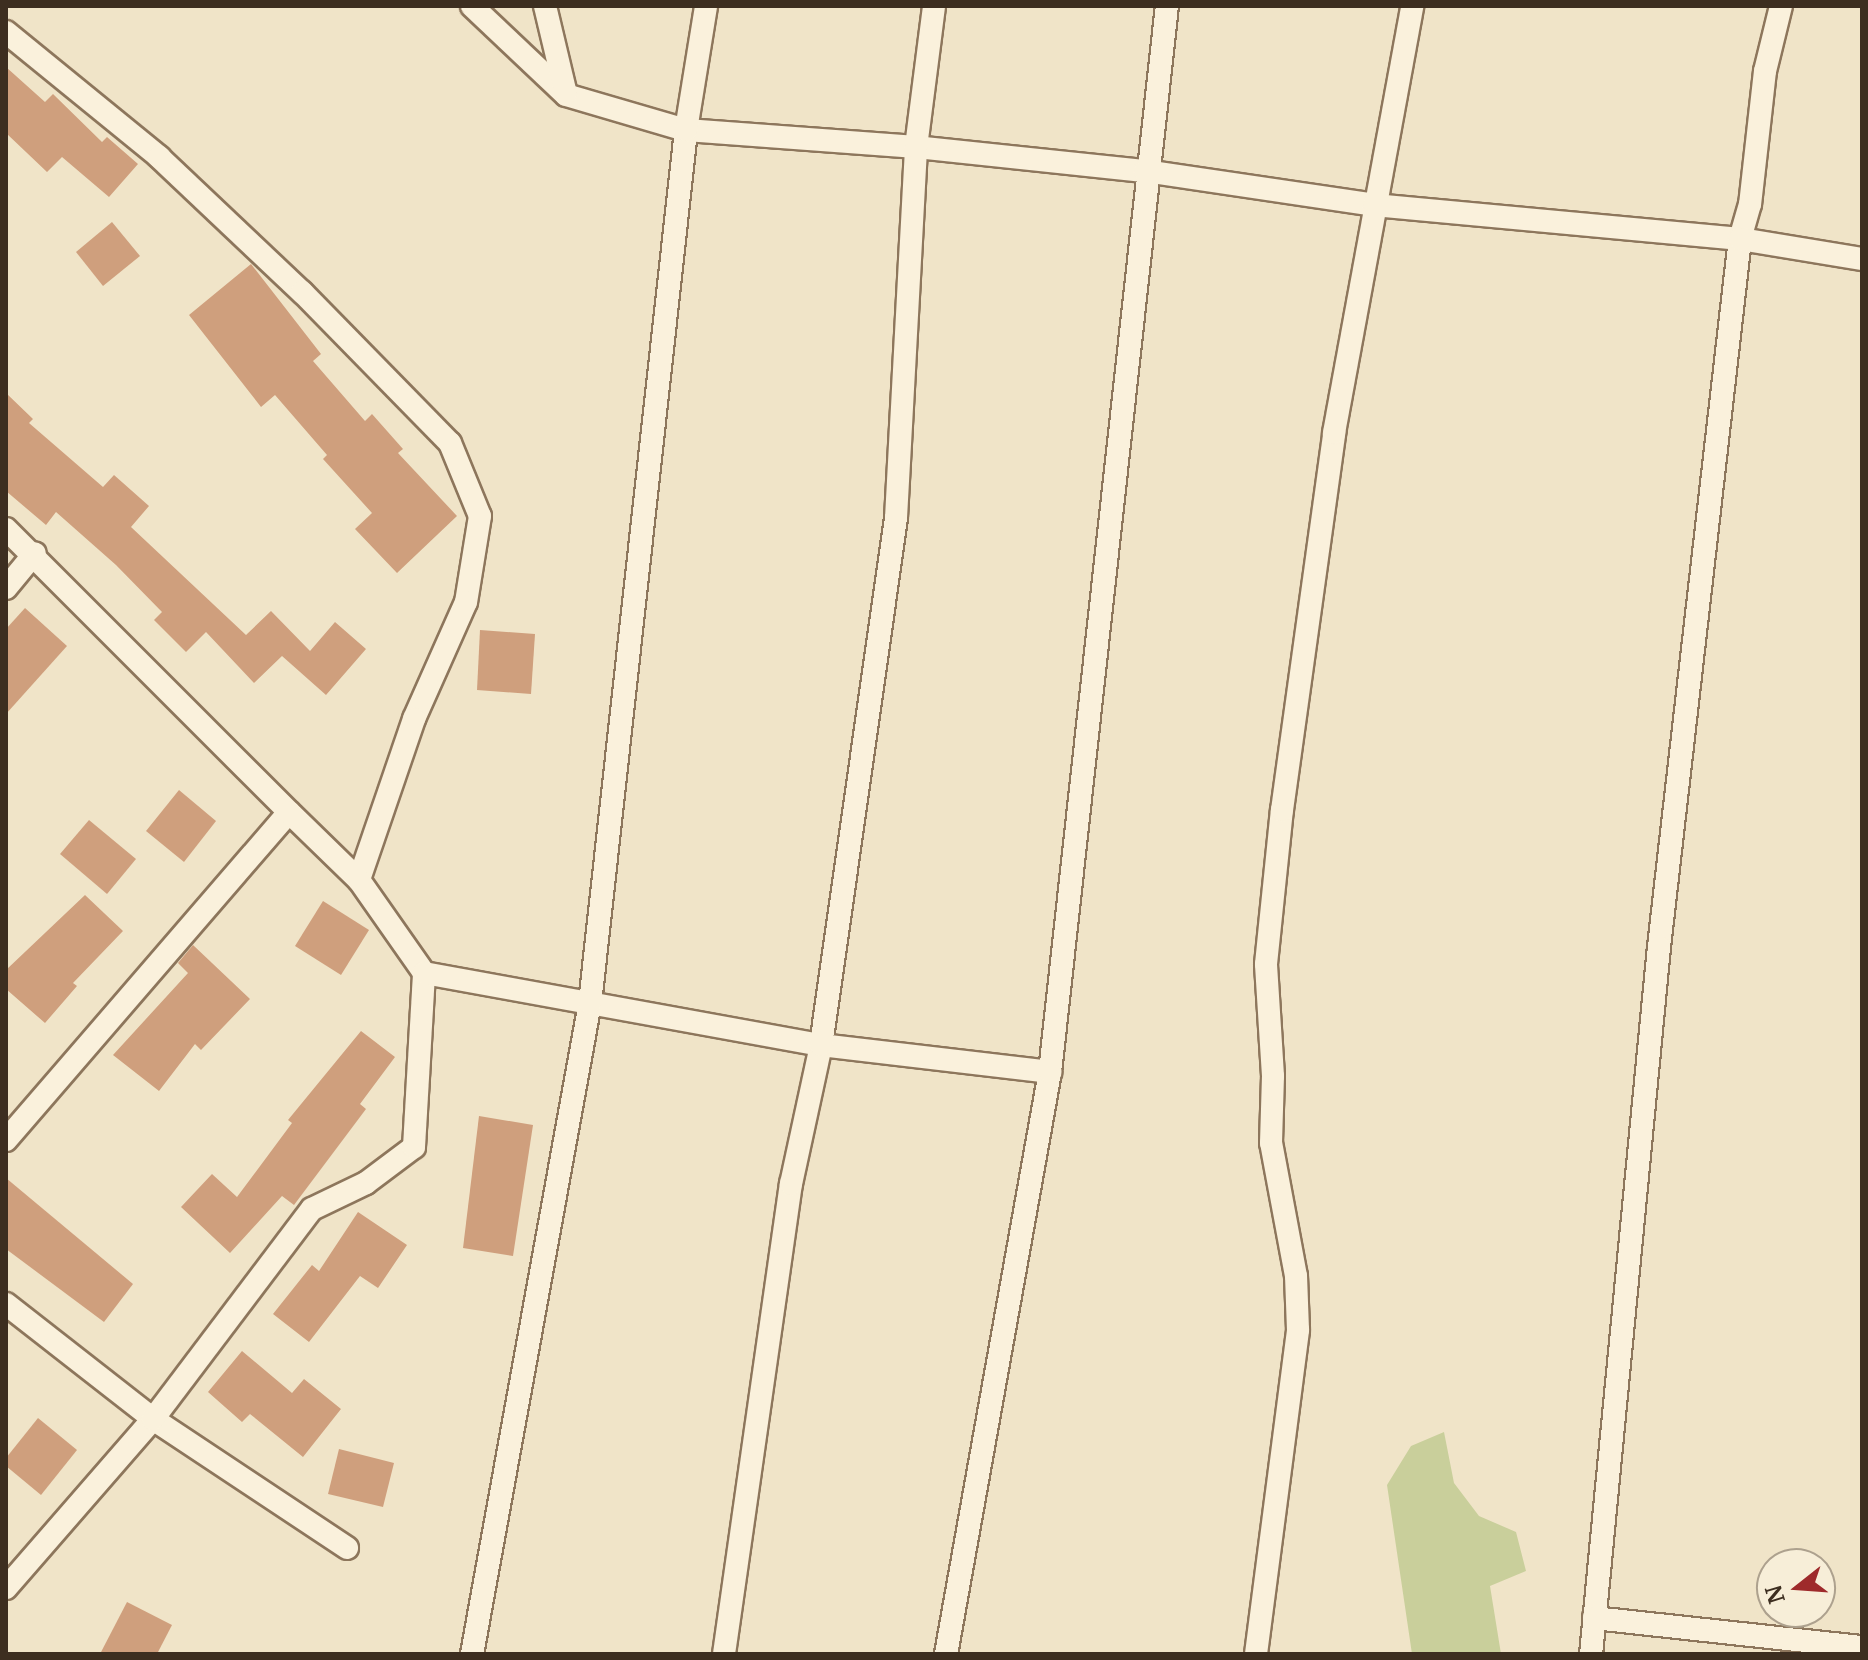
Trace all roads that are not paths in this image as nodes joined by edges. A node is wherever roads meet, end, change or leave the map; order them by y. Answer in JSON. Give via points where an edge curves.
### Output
{"nodes":[{"id":1,"x":472,"y":6,"type":"edge"},
{"id":2,"x":545,"y":6,"type":"edge"},
{"id":3,"x":706,"y":6,"type":"edge"},
{"id":4,"x":934,"y":6,"type":"edge"},
{"id":5,"x":1167,"y":6,"type":"edge"},
{"id":6,"x":1412,"y":6,"type":"edge"},
{"id":7,"x":1781,"y":6,"type":"edge"},
{"id":8,"x":6,"y":32,"type":"edge"},
{"id":9,"x":566,"y":95,"type":"junction"},
{"id":10,"x":686,"y":130,"type":"junction"},
{"id":11,"x":916,"y":147,"type":"junction"},
{"id":12,"x":1145,"y":171,"type":"junction"},
{"id":13,"x":1374,"y":205,"type":"junction"},
{"id":14,"x":1740,"y":239,"type":"junction"},
{"id":15,"x":1862,"y":259,"type":"edge"},
{"id":16,"x":6,"y":529,"type":"edge"},
{"id":17,"x":35,"y":553,"type":"junction"},
{"id":18,"x":6,"y":588,"type":"edge"},
{"id":19,"x":289,"y":812,"type":"junction"},
{"id":20,"x":359,"y":880,"type":"junction"},
{"id":21,"x":424,"y":973,"type":"junction"},
{"id":22,"x":590,"y":1003,"type":"junction"},
{"id":23,"x":821,"y":1045,"type":"junction"},
{"id":24,"x":1050,"y":1072,"type":"junction"},
{"id":25,"x":6,"y":1140,"type":"edge"},
{"id":26,"x":6,"y":1304,"type":"edge"},
{"id":27,"x":153,"y":1419,"type":"junction"},
{"id":28,"x":347,"y":1548,"type":"dead end"},
{"id":29,"x":6,"y":1588,"type":"edge"},
{"id":30,"x":1594,"y":1618,"type":"junction"},
{"id":31,"x":1862,"y":1647,"type":"edge"},
{"id":32,"x":472,"y":1654,"type":"edge"},
{"id":33,"x":724,"y":1654,"type":"edge"},
{"id":34,"x":946,"y":1654,"type":"edge"},
{"id":35,"x":1256,"y":1654,"type":"edge"},
{"id":36,"x":1591,"y":1654,"type":"edge"}],
"edges":[{"from":1,"to":9,"type":"street"},
{"from":2,"to":9,"type":"street"},
{"from":3,"to":10,"type":"street"},
{"from":4,"to":11,"type":"street"},
{"from":5,"to":12,"type":"street"},
{"from":6,"to":13,"type":"street"},
{"from":7,"to":14,"type":"street","via":[[1765,71],[1750,204]]},
{"from":8,"to":20,"type":"street","via":[[159,157],[450,443],[480,516],[466,602],[414,719]]},
{"from":9,"to":10,"type":"street"},
{"from":10,"to":11,"type":"street"},
{"from":10,"to":22,"type":"street"},
{"from":11,"to":12,"type":"street"},
{"from":11,"to":23,"type":"street","via":[[896,518]]},
{"from":12,"to":13,"type":"street"},
{"from":12,"to":24,"type":"street"},
{"from":13,"to":14,"type":"street"},
{"from":13,"to":35,"type":"street","via":[[1334,433],[1266,964],[1271,1143],[1296,1276],[1298,1330]]},
{"from":14,"to":15,"type":"street"},
{"from":14,"to":30,"type":"street","via":[[1659,947]]},
{"from":16,"to":17,"type":"street"},
{"from":17,"to":18,"type":"street"},
{"from":17,"to":19,"type":"street"},
{"from":19,"to":20,"type":"street"},
{"from":19,"to":25,"type":"street"},
{"from":20,"to":21,"type":"street"},
{"from":21,"to":22,"type":"street"},
{"from":21,"to":27,"type":"street","via":[[414,1147],[366,1183],[312,1209]]},
{"from":22,"to":23,"type":"street"},
{"from":22,"to":32,"type":"street"},
{"from":23,"to":24,"type":"street"},
{"from":23,"to":33,"type":"street","via":[[791,1184]]},
{"from":24,"to":34,"type":"street"},
{"from":26,"to":27,"type":"street"},
{"from":27,"to":28,"type":"street"},
{"from":27,"to":29,"type":"street"},
{"from":30,"to":31,"type":"street"},
{"from":30,"to":36,"type":"street"}]}
